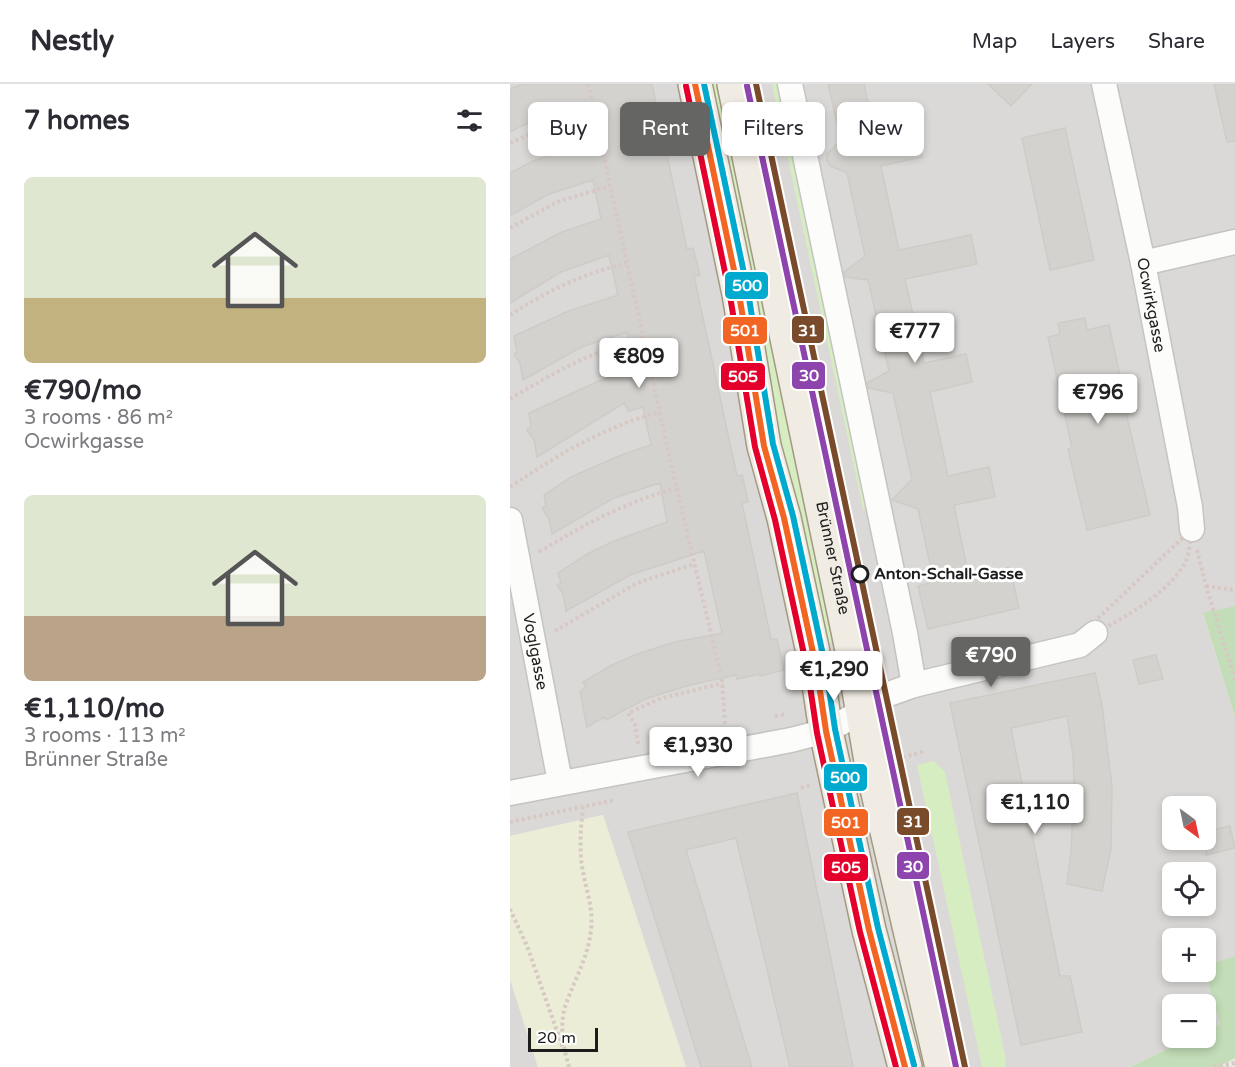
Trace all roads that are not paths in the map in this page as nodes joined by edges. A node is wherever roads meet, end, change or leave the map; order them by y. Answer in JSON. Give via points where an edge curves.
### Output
{"nodes":[{"id":1,"x":695,"y":84,"type":"edge"},
{"id":2,"x":734,"y":84,"type":"edge"},
{"id":3,"x":790,"y":84,"type":"edge"},
{"id":4,"x":1104,"y":84,"type":"edge"},
{"id":5,"x":1235,"y":242,"type":"edge"},
{"id":6,"x":1143,"y":263,"type":"junction"},
{"id":7,"x":510,"y":520,"type":"edge"},
{"id":8,"x":1192,"y":529,"type":"road end"},
{"id":9,"x":1095,"y":633,"type":"road end"},
{"id":10,"x":914,"y":685,"type":"junction"},
{"id":11,"x":863,"y":711,"type":"junction"},
{"id":12,"x":826,"y":731,"type":"junction"},
{"id":13,"x":560,"y":782,"type":"junction"},
{"id":14,"x":510,"y":793,"type":"edge"},
{"id":15,"x":905,"y":1067,"type":"edge"},
{"id":16,"x":942,"y":1067,"type":"edge"}],
"edges":[{"from":1,"to":12,"type":"main road","via":[[739,294],[764,446],[818,671]]},
{"from":2,"to":11,"type":"main road","name":"Brünner Straße"},
{"from":3,"to":10,"type":"street"},
{"from":4,"to":6,"type":"street","name":"Ocwirkgasse"},
{"from":5,"to":6,"type":"street"},
{"from":6,"to":8,"type":"street","name":"Ocwirkgasse"},
{"from":7,"to":13,"type":"street","name":"Voglgasse"},
{"from":9,"to":10,"type":"street","via":[[1080,645]]},
{"from":10,"to":11,"type":"street","via":[[886,695]]},
{"from":11,"to":12,"type":"street"},
{"from":11,"to":16,"type":"main road","name":"Brünner Straße","via":[[872,767]]},
{"from":12,"to":13,"type":"street"},
{"from":12,"to":15,"type":"main road","via":[[869,930]]},
{"from":13,"to":14,"type":"street"}]}
